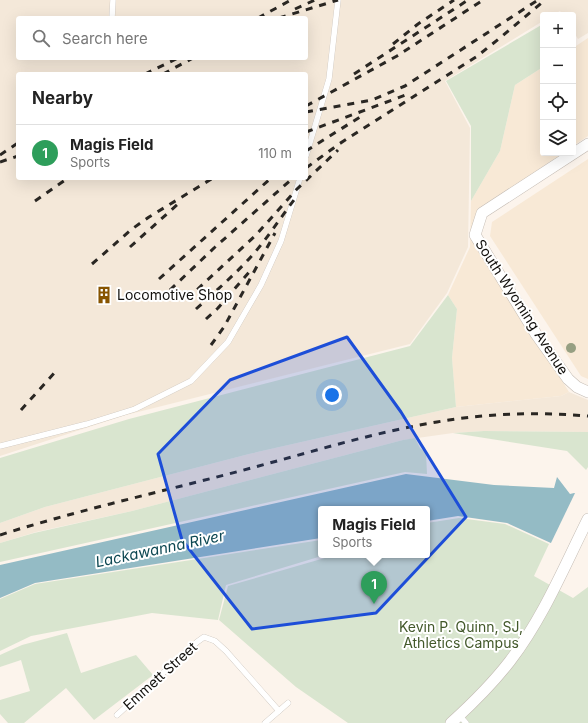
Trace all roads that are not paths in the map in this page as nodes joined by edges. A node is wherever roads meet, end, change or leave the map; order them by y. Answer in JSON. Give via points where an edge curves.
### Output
{"nodes":[{"id":1,"x":113,"y":0,"type":"edge"},
{"id":2,"x":338,"y":0,"type":"edge"},
{"id":3,"x":112,"y":16,"type":"edge"},
{"id":4,"x":588,"y":144,"type":"edge"},
{"id":5,"x":308,"y":149,"type":"edge"},
{"id":6,"x":299,"y":180,"type":"edge"},
{"id":7,"x":588,"y":392,"type":"edge"},
{"id":8,"x":0,"y":446,"type":"edge"},
{"id":9,"x":588,"y":519,"type":"edge"},
{"id":10,"x":288,"y":703,"type":"dead end"},
{"id":11,"x":279,"y":711,"type":"junction"},
{"id":12,"x":117,"y":715,"type":"dead end"},
{"id":13,"x":459,"y":721,"type":"edge"},
{"id":14,"x":265,"y":723,"type":"edge"}],
"edges":[{"from":1,"to":3,"type":"lane"},
{"from":2,"to":5,"type":"lane","via":[[328,79]]},
{"from":4,"to":7,"type":"street","name":"South Wyoming Avenue","via":[[482,214],[475,235],[556,363],[568,379]]},
{"from":6,"to":8,"type":"lane","via":[[281,241],[261,285],[228,342],[191,381],[135,408],[87,424]]},
{"from":9,"to":13,"type":"street","via":[[523,642],[510,662]]},
{"from":10,"to":11,"type":"lane"},
{"from":11,"to":12,"type":"lane","name":"Emmett Street","via":[[226,651],[215,641],[204,637]]},
{"from":11,"to":14,"type":"lane"}]}
